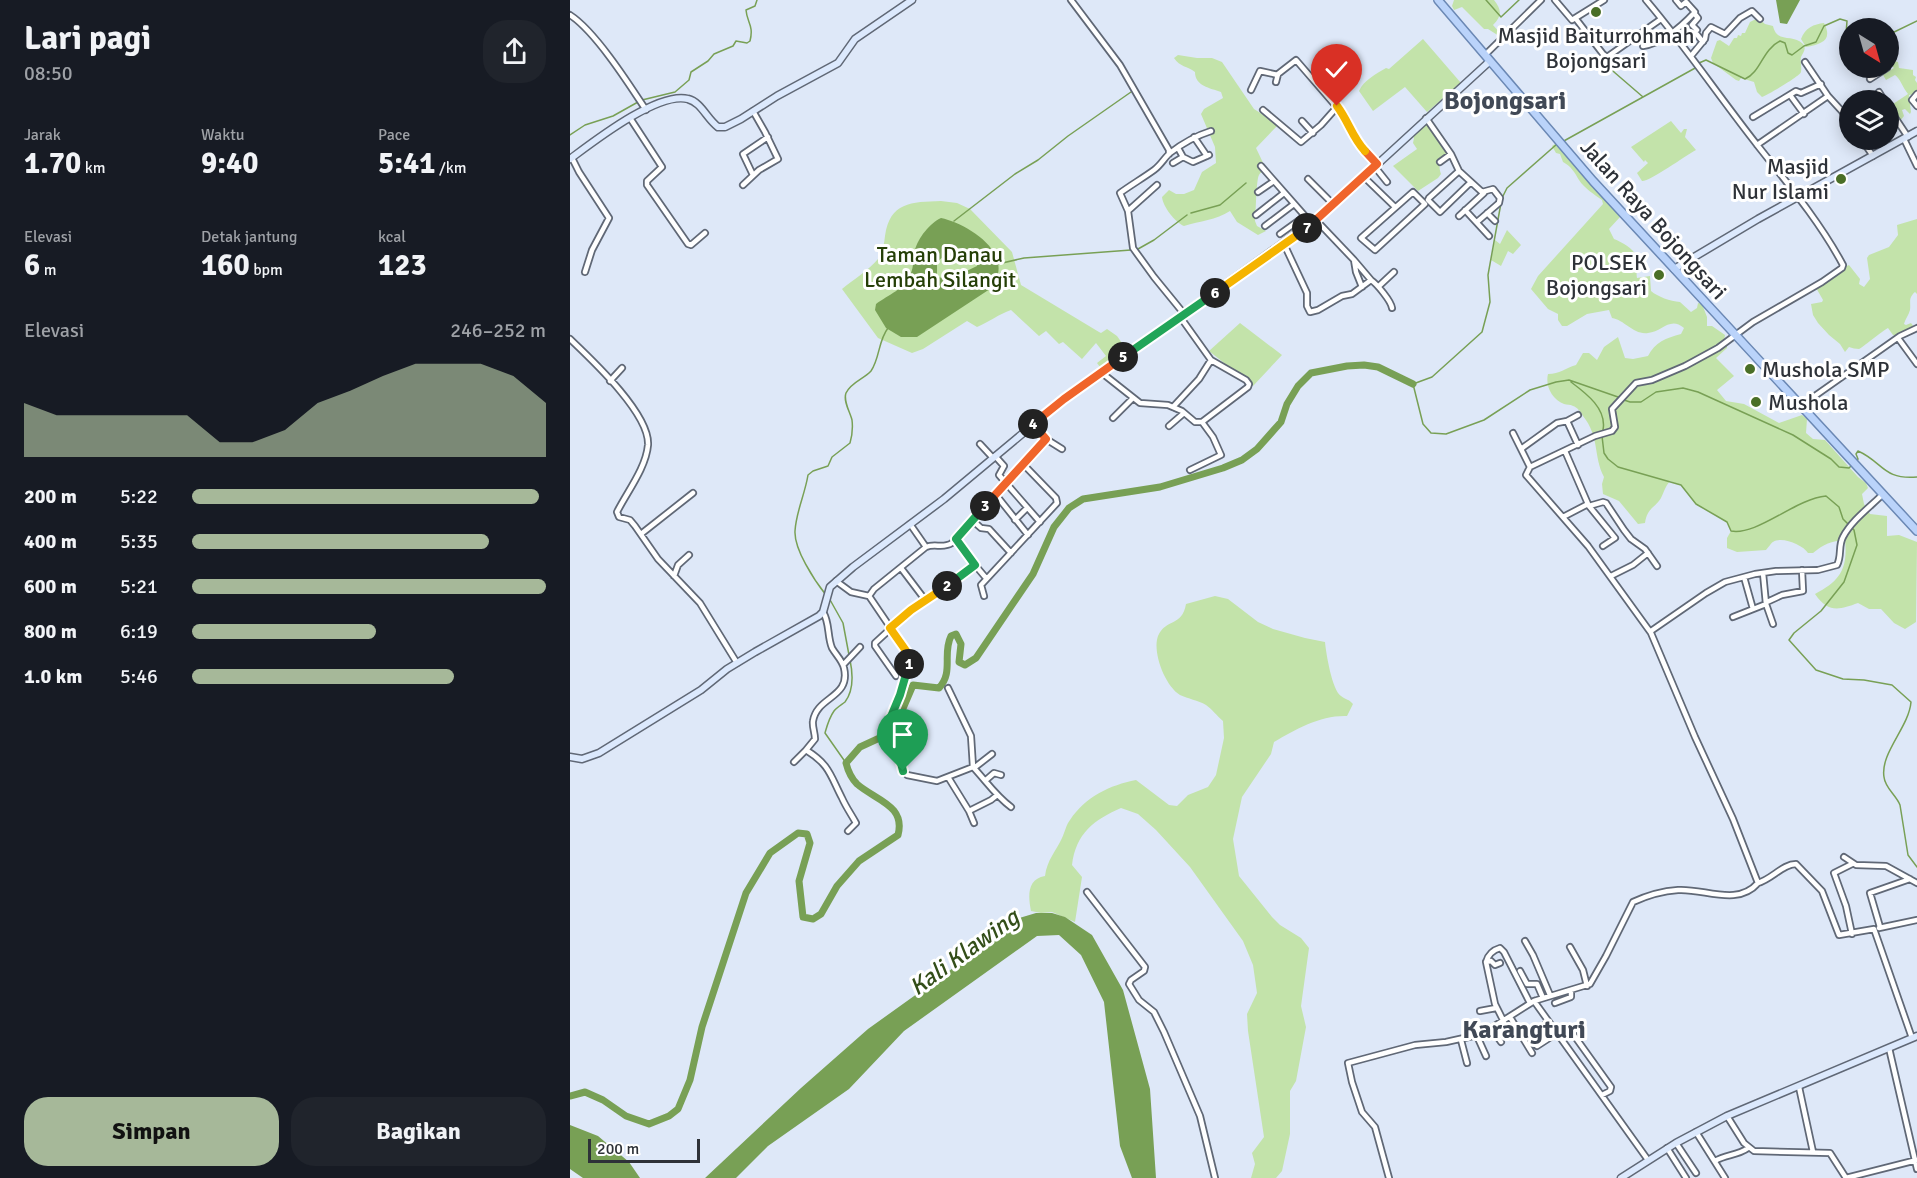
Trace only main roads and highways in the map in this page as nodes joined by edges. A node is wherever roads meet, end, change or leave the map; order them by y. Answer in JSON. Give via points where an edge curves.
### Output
{"nodes":[{"id":1,"x":1438,"y":0,"type":"edge"},
{"id":2,"x":1917,"y":531,"type":"edge"}],
"edges":[{"from":1,"to":2,"type":"main road","name":"Jalan Raya Bojongsari","via":[[1590,177]]}]}
